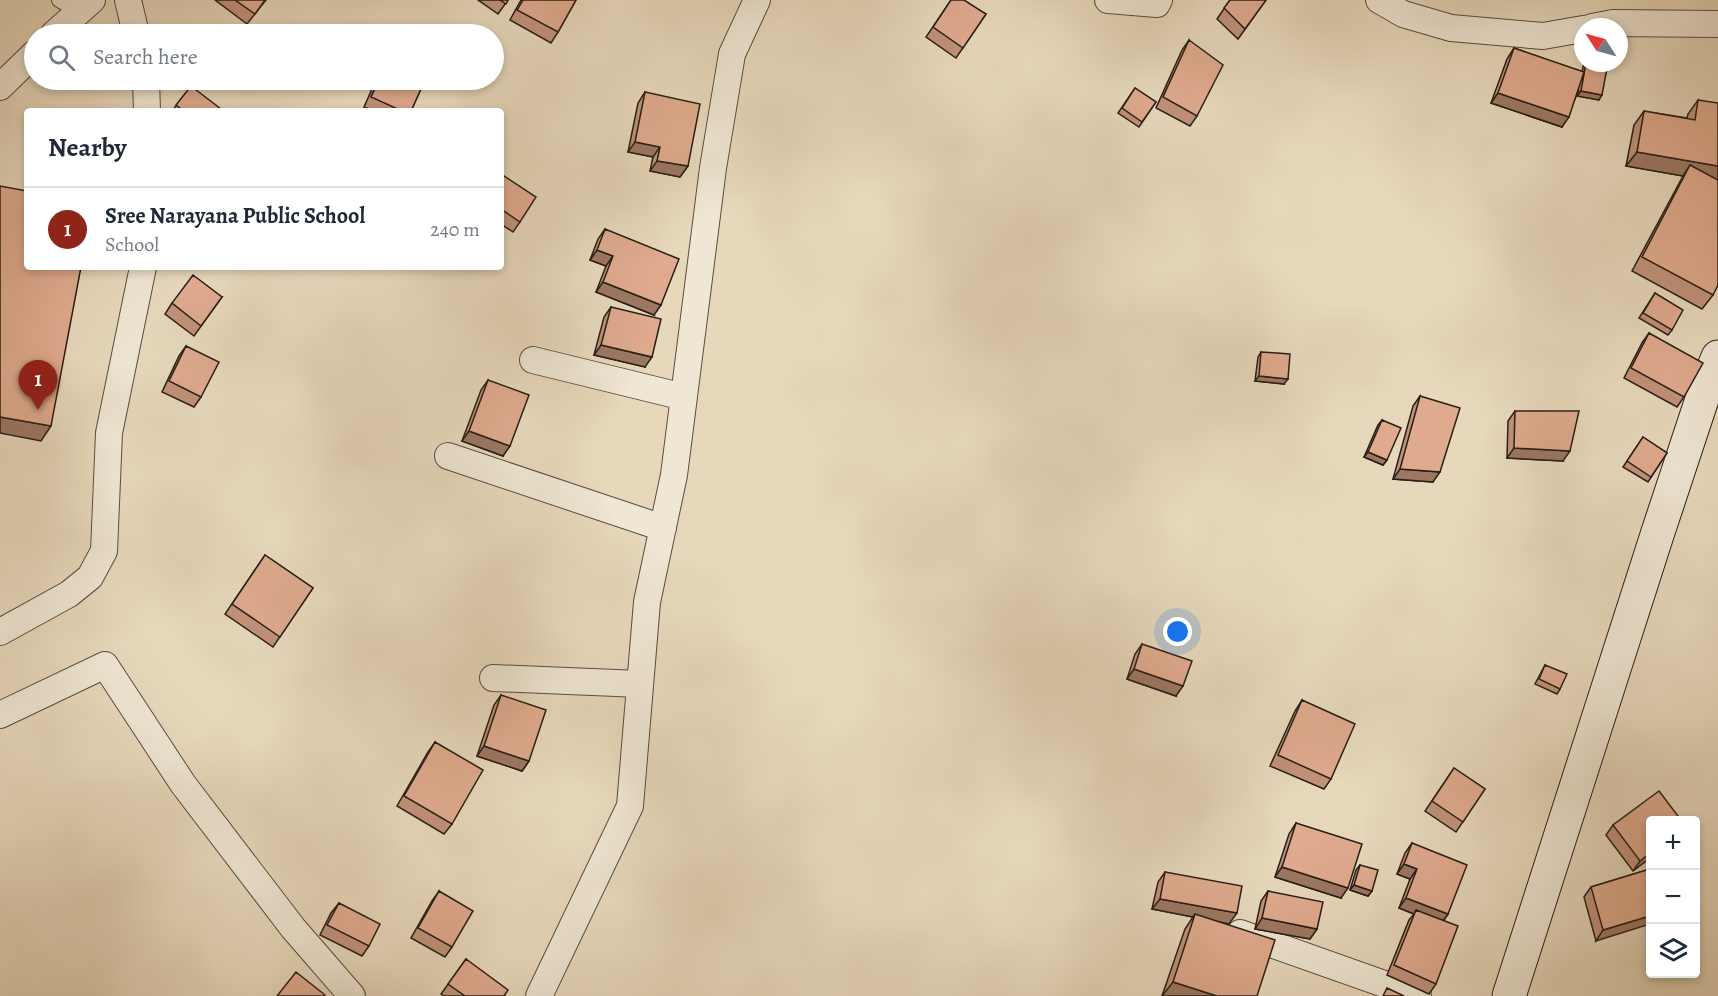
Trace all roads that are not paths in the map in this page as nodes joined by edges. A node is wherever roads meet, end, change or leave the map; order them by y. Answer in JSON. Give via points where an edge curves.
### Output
{"nodes":[{"id":1,"x":128,"y":0,"type":"edge"},
{"id":2,"x":757,"y":0,"type":"edge"},
{"id":3,"x":1108,"y":0,"type":"edge"},
{"id":4,"x":1159,"y":0,"type":"edge"},
{"id":5,"x":1379,"y":0,"type":"edge"},
{"id":6,"x":77,"y":4,"type":"edge"},
{"id":7,"x":1628,"y":23,"type":"edge"},
{"id":8,"x":62,"y":24,"type":"edge"},
{"id":9,"x":134,"y":24,"type":"edge"},
{"id":10,"x":1718,"y":24,"type":"edge"},
{"id":11,"x":1574,"y":31,"type":"edge"},
{"id":12,"x":24,"y":64,"type":"edge"},
{"id":13,"x":0,"y":87,"type":"edge"},
{"id":14,"x":146,"y":90,"type":"edge"},
{"id":15,"x":147,"y":108,"type":"edge"},
{"id":16,"x":142,"y":270,"type":"edge"},
{"id":17,"x":1718,"y":357,"type":"edge"},
{"id":18,"x":533,"y":360,"type":"dead end"},
{"id":19,"x":684,"y":397,"type":"junction"},
{"id":20,"x":448,"y":456,"type":"dead end"},
{"id":21,"x":663,"y":528,"type":"junction"},
{"id":22,"x":0,"y":632,"type":"edge"},
{"id":23,"x":493,"y":678,"type":"dead end"},
{"id":24,"x":640,"y":684,"type":"junction"},
{"id":25,"x":0,"y":715,"type":"edge"},
{"id":26,"x":1240,"y":933,"type":"edge"},
{"id":27,"x":352,"y":996,"type":"edge"},
{"id":28,"x":539,"y":996,"type":"edge"},
{"id":29,"x":1418,"y":996,"type":"edge"},
{"id":30,"x":1509,"y":996,"type":"edge"}],
"edges":[{"from":1,"to":9,"type":"street"},
{"from":2,"to":19,"type":"street","via":[[732,54],[713,168]]},
{"from":3,"to":4,"type":"street","via":[[1157,4]]},
{"from":5,"to":11,"type":"street","via":[[1403,14],[1451,28],[1543,36]]},
{"from":6,"to":8,"type":"street"},
{"from":7,"to":10,"type":"street"},
{"from":12,"to":13,"type":"street"},
{"from":14,"to":15,"type":"street"},
{"from":16,"to":22,"type":"street","via":[[109,433],[104,551],[90,577],[69,594]]},
{"from":17,"to":30,"type":"main road"},
{"from":18,"to":19,"type":"street"},
{"from":19,"to":21,"type":"street"},
{"from":20,"to":21,"type":"street"},
{"from":21,"to":24,"type":"street","via":[[647,602]]},
{"from":23,"to":24,"type":"street"},
{"from":24,"to":28,"type":"street","via":[[630,806]]},
{"from":25,"to":27,"type":"street","via":[[105,665],[183,784],[293,928]]},
{"from":26,"to":29,"type":"street"}]}
